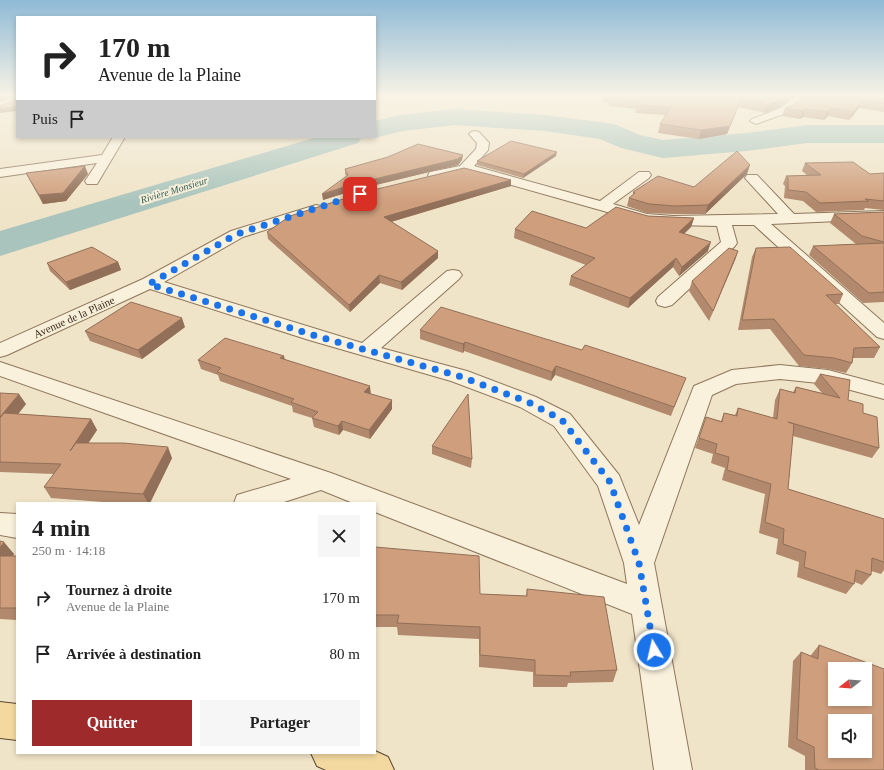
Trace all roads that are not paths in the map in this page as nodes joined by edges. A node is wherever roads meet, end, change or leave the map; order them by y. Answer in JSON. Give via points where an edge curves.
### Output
{"nodes":[{"id":1,"x":475,"y":134,"type":"dead end"},
{"id":2,"x":118,"y":138,"type":"edge"},
{"id":3,"x":106,"y":158,"type":"junction"},
{"id":4,"x":464,"y":169,"type":"junction"},
{"id":5,"x":0,"y":173,"type":"edge"},
{"id":6,"x":644,"y":174,"type":"dead end"},
{"id":7,"x":752,"y":178,"type":"dead end"},
{"id":8,"x":419,"y":179,"type":"edge"},
{"id":9,"x":92,"y":181,"type":"dead end"},
{"id":10,"x":331,"y":203,"type":"edge"},
{"id":11,"x":602,"y":206,"type":"junction"},
{"id":12,"x":884,"y":215,"type":"edge"},
{"id":13,"x":791,"y":218,"type":"junction"},
{"id":14,"x":758,"y":220,"type":"junction"},
{"id":15,"x":723,"y":221,"type":"junction"},
{"id":16,"x":453,"y":275,"type":"dead end"},
{"id":17,"x":149,"y":284,"type":"junction"},
{"id":18,"x":666,"y":301,"type":"dead end"},
{"id":19,"x":884,"y":333,"type":"edge"},
{"id":20,"x":366,"y":350,"type":"junction"},
{"id":21,"x":0,"y":351,"type":"edge"},
{"id":22,"x":0,"y":368,"type":"edge"},
{"id":23,"x":884,"y":392,"type":"edge"},
{"id":24,"x":322,"y":480,"type":"junction"},
{"id":25,"x":250,"y":502,"type":"edge"},
{"id":26,"x":0,"y":524,"type":"edge"},
{"id":27,"x":16,"y":526,"type":"edge"},
{"id":28,"x":639,"y":563,"type":"junction"},
{"id":29,"x":646,"y":605,"type":"junction"},
{"id":30,"x":0,"y":720,"type":"edge"},
{"id":31,"x":16,"y":722,"type":"edge"},
{"id":32,"x":333,"y":754,"type":"edge"},
{"id":33,"x":375,"y":770,"type":"edge"},
{"id":34,"x":673,"y":770,"type":"edge"}],
"edges":[{"from":1,"to":4,"type":"street","via":[[483,143],[482,150]]},
{"from":2,"to":3,"type":"street"},
{"from":3,"to":5,"type":"street"},
{"from":3,"to":9,"type":"street"},
{"from":4,"to":8,"type":"street"},
{"from":4,"to":11,"type":"street"},
{"from":6,"to":11,"type":"street"},
{"from":7,"to":13,"type":"street"},
{"from":10,"to":17,"type":"street","name":"Avenue de la Plaine","via":[[237,234]]},
{"from":11,"to":15,"type":"street","via":[[662,221]]},
{"from":12,"to":13,"type":"street"},
{"from":13,"to":14,"type":"street"},
{"from":14,"to":15,"type":"street"},
{"from":14,"to":19,"type":"street"},
{"from":15,"to":18,"type":"street","via":[[729,243]]},
{"from":16,"to":20,"type":"street"},
{"from":17,"to":20,"type":"street"},
{"from":17,"to":21,"type":"street","name":"Avenue de la Plaine"},
{"from":20,"to":28,"type":"street","via":[[459,376],[528,402],[562,420],[610,482]]},
{"from":22,"to":24,"type":"street"},
{"from":23,"to":28,"type":"street","via":[[828,377],[780,372],[732,377],[702,391]]},
{"from":24,"to":25,"type":"street"},
{"from":24,"to":29,"type":"street"},
{"from":26,"to":27,"type":"street"},
{"from":28,"to":29,"type":"street"},
{"from":29,"to":34,"type":"street"},
{"from":30,"to":31,"type":"main road"},
{"from":32,"to":33,"type":"main road"}]}
